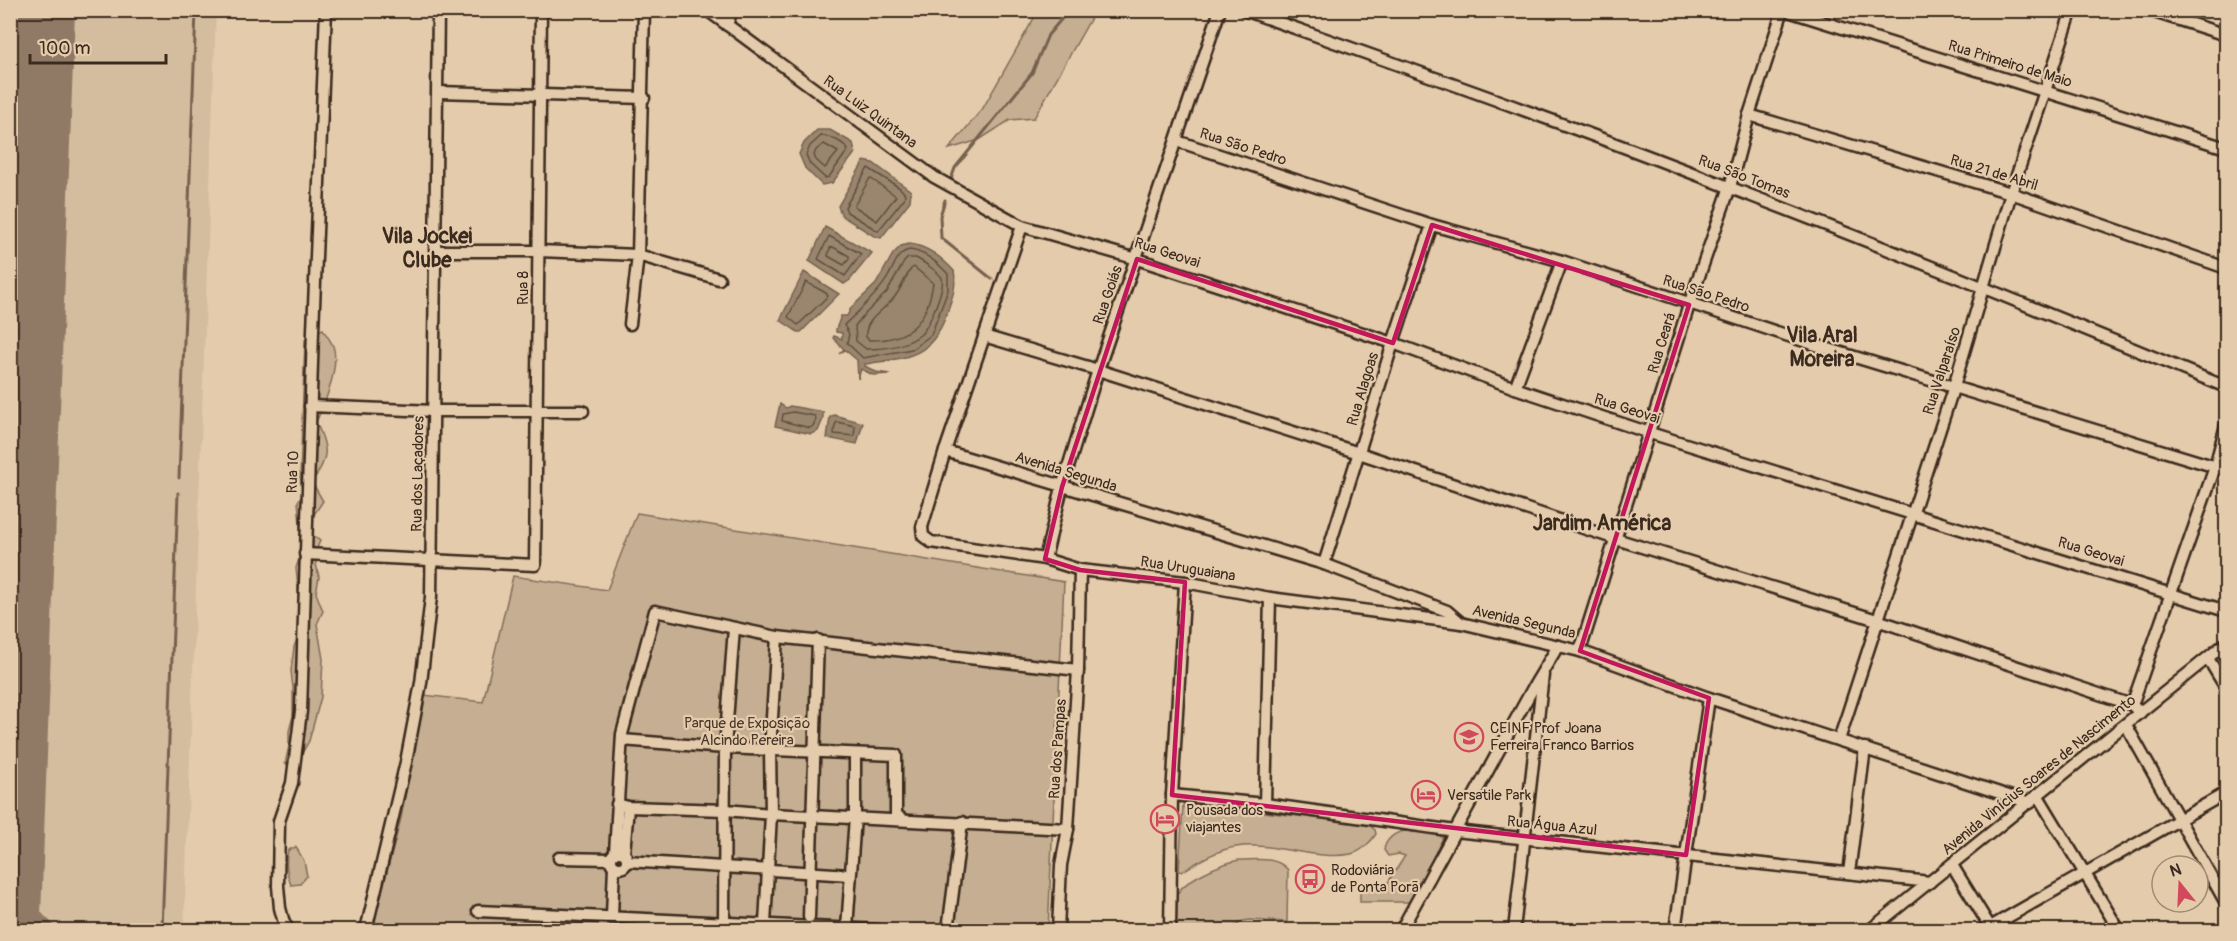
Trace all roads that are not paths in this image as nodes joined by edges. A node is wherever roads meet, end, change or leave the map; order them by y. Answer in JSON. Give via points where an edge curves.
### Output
{"nodes":[{"id":1,"x":326,"y":10,"type":"edge"},
{"id":2,"x":438,"y":10,"type":"edge"},
{"id":3,"x":541,"y":10,"type":"edge"},
{"id":4,"x":644,"y":10,"type":"edge"},
{"id":5,"x":707,"y":10,"type":"edge"},
{"id":6,"x":732,"y":10,"type":"edge"},
{"id":7,"x":1220,"y":10,"type":"edge"},
{"id":8,"x":1244,"y":10,"type":"edge"},
{"id":9,"x":1784,"y":10,"type":"edge"},
{"id":10,"x":2072,"y":10,"type":"edge"},
{"id":11,"x":2148,"y":10,"type":"edge"},
{"id":12,"x":727,"y":25,"type":"junction"},
{"id":13,"x":2226,"y":35,"type":"edge"},
{"id":14,"x":2046,"y":90,"type":"junction"},
{"id":15,"x":438,"y":92,"type":"junction"},
{"id":16,"x":540,"y":94,"type":"junction"},
{"id":17,"x":644,"y":98,"type":"junction"},
{"id":18,"x":1749,"y":115,"type":"junction"},
{"id":19,"x":1177,"y":141,"type":"junction"},
{"id":20,"x":2226,"y":148,"type":"edge"},
{"id":21,"x":1730,"y":187,"type":"junction"},
{"id":22,"x":2011,"y":192,"type":"junction"},
{"id":23,"x":1432,"y":225,"type":"junction"},
{"id":24,"x":1022,"y":226,"type":"junction"},
{"id":25,"x":436,"y":250,"type":"junction"},
{"id":26,"x":538,"y":251,"type":"junction"},
{"id":27,"x":638,"y":255,"type":"junction"},
{"id":28,"x":1137,"y":259,"type":"junction"},
{"id":29,"x":1562,"y":261,"type":"junction"},
{"id":30,"x":2226,"y":268,"type":"edge"},
{"id":31,"x":719,"y":279,"type":"dead end"},
{"id":32,"x":1984,"y":288,"type":"junction"},
{"id":33,"x":1689,"y":304,"type":"junction"},
{"id":34,"x":630,"y":324,"type":"dead end"},
{"id":35,"x":984,"y":336,"type":"junction"},
{"id":36,"x":1393,"y":343,"type":"junction"},
{"id":37,"x":1098,"y":370,"type":"junction"},
{"id":38,"x":1954,"y":386,"type":"junction"},
{"id":39,"x":2226,"y":387,"type":"edge"},
{"id":40,"x":1515,"y":388,"type":"junction"},
{"id":41,"x":310,"y":406,"type":"junction"},
{"id":42,"x":434,"y":411,"type":"junction"},
{"id":43,"x":583,"y":411,"type":"dead end"},
{"id":44,"x":537,"y":412,"type":"junction"},
{"id":45,"x":2226,"y":425,"type":"edge"},
{"id":46,"x":1650,"y":433,"type":"junction"},
{"id":47,"x":945,"y":451,"type":"junction"},
{"id":48,"x":1359,"y":453,"type":"junction"},
{"id":49,"x":2215,"y":467,"type":"junction"},
{"id":50,"x":2226,"y":470,"type":"edge"},
{"id":51,"x":1062,"y":487,"type":"junction"},
{"id":52,"x":1911,"y":515,"type":"junction"},
{"id":53,"x":1616,"y":539,"type":"junction"},
{"id":54,"x":305,"y":554,"type":"junction"},
{"id":55,"x":1045,"y":559,"type":"junction"},
{"id":56,"x":432,"y":560,"type":"junction"},
{"id":57,"x":1324,"y":564,"type":"junction"},
{"id":58,"x":1080,"y":570,"type":"junction"},
{"id":59,"x":1185,"y":582,"type":"junction"},
{"id":60,"x":2172,"y":593,"type":"junction"},
{"id":61,"x":1270,"y":598,"type":"junction"},
{"id":62,"x":2226,"y":611,"type":"edge"},
{"id":63,"x":1877,"y":620,"type":"junction"},
{"id":64,"x":1461,"y":623,"type":"junction"},
{"id":65,"x":734,"y":628,"type":"junction"},
{"id":66,"x":777,"y":637,"type":"junction"},
{"id":67,"x":818,"y":640,"type":"junction"},
{"id":68,"x":2226,"y":643,"type":"edge"},
{"id":69,"x":1558,"y":646,"type":"junction"},
{"id":70,"x":1580,"y":651,"type":"junction"},
{"id":71,"x":2209,"y":660,"type":"junction"},
{"id":72,"x":1078,"y":670,"type":"junction"},
{"id":73,"x":1544,"y":672,"type":"junction"},
{"id":74,"x":2226,"y":688,"type":"edge"},
{"id":75,"x":1710,"y":698,"type":"junction"},
{"id":76,"x":2136,"y":709,"type":"junction"},
{"id":77,"x":2126,"y":725,"type":"junction"},
{"id":78,"x":622,"y":740,"type":"junction"},
{"id":79,"x":1839,"y":740,"type":"junction"},
{"id":80,"x":725,"y":748,"type":"junction"},
{"id":81,"x":1864,"y":748,"type":"junction"},
{"id":82,"x":770,"y":750,"type":"junction"},
{"id":83,"x":813,"y":752,"type":"junction"},
{"id":84,"x":855,"y":754,"type":"junction"},
{"id":85,"x":2226,"y":792,"type":"edge"},
{"id":86,"x":1172,"y":795,"type":"junction"},
{"id":87,"x":2034,"y":800,"type":"junction"},
{"id":88,"x":1265,"y":804,"type":"junction"},
{"id":89,"x":622,"y":806,"type":"junction"},
{"id":90,"x":726,"y":810,"type":"junction"},
{"id":91,"x":771,"y":814,"type":"junction"},
{"id":92,"x":812,"y":816,"type":"junction"},
{"id":93,"x":855,"y":818,"type":"junction"},
{"id":94,"x":902,"y":819,"type":"junction"},
{"id":95,"x":2178,"y":820,"type":"junction"},
{"id":96,"x":962,"y":822,"type":"junction"},
{"id":97,"x":1068,"y":829,"type":"junction"},
{"id":98,"x":1455,"y":831,"type":"junction"},
{"id":99,"x":1526,"y":838,"type":"junction"},
{"id":100,"x":1686,"y":855,"type":"junction"},
{"id":101,"x":559,"y":858,"type":"dead end"},
{"id":102,"x":619,"y":860,"type":"junction"},
{"id":103,"x":1952,"y":864,"type":"junction"},
{"id":104,"x":726,"y":867,"type":"junction"},
{"id":105,"x":769,"y":869,"type":"junction"},
{"id":106,"x":811,"y":871,"type":"junction"},
{"id":107,"x":2085,"y":872,"type":"junction"},
{"id":108,"x":1849,"y":873,"type":"junction"},
{"id":109,"x":850,"y":875,"type":"junction"},
{"id":110,"x":1930,"y":882,"type":"junction"},
{"id":111,"x":2226,"y":903,"type":"edge"},
{"id":112,"x":478,"y":910,"type":"dead end"},
{"id":113,"x":616,"y":916,"type":"junction"},
{"id":114,"x":809,"y":917,"type":"dead end"},
{"id":115,"x":724,"y":923,"type":"junction"},
{"id":116,"x":765,"y":924,"type":"junction"},
{"id":117,"x":847,"y":928,"type":"junction"},
{"id":118,"x":1989,"y":929,"type":"edge"},
{"id":119,"x":289,"y":930,"type":"edge"},
{"id":120,"x":366,"y":930,"type":"edge"},
{"id":121,"x":878,"y":930,"type":"edge"},
{"id":122,"x":948,"y":930,"type":"edge"},
{"id":123,"x":1058,"y":930,"type":"edge"},
{"id":124,"x":1170,"y":930,"type":"edge"},
{"id":125,"x":1401,"y":930,"type":"edge"},
{"id":126,"x":1514,"y":930,"type":"edge"},
{"id":127,"x":1675,"y":930,"type":"edge"},
{"id":128,"x":1870,"y":930,"type":"edge"},
{"id":129,"x":2119,"y":930,"type":"edge"}],
"edges":[{"from":1,"to":41,"type":"street","name":"Rua 10"},
{"from":2,"to":15,"type":"street","name":"Rua dos Laçadores"},
{"from":3,"to":16,"type":"street","name":"Rua 8"},
{"from":4,"to":17,"type":"street"},
{"from":5,"to":12,"type":"street","name":"Rua Luiz Quintana"},
{"from":6,"to":12,"type":"street"},
{"from":7,"to":19,"type":"street","name":"Rua Goiás"},
{"from":8,"to":21,"type":"street","name":"Rua São Tomas"},
{"from":9,"to":14,"type":"street","name":"Rua Primeiro de Maio"},
{"from":9,"to":18,"type":"street","name":"Rua Ceará"},
{"from":10,"to":14,"type":"street","name":"Rua Valparaíso"},
{"from":11,"to":13,"type":"street"},
{"from":12,"to":24,"type":"street","name":"Rua Luiz Quintana","via":[[934,177]]},
{"from":14,"to":20,"type":"street","name":"Rua Primeiro de Maio"},
{"from":14,"to":22,"type":"street","name":"Rua Valparaíso"},
{"from":15,"to":16,"type":"street"},
{"from":15,"to":25,"type":"street","name":"Rua dos Laçadores"},
{"from":16,"to":17,"type":"street"},
{"from":16,"to":26,"type":"street","name":"Rua 8"},
{"from":17,"to":27,"type":"street"},
{"from":18,"to":21,"type":"street","name":"Rua Ceará"},
{"from":18,"to":22,"type":"street","name":"Rua 21 de Abril"},
{"from":19,"to":23,"type":"street","name":"Rua São Pedro"},
{"from":19,"to":28,"type":"street","name":"Rua Goiás"},
{"from":21,"to":32,"type":"street","name":"Rua São Tomas"},
{"from":21,"to":33,"type":"street","name":"Rua Ceará"},
{"from":22,"to":30,"type":"street","name":"Rua 21 de Abril"},
{"from":22,"to":32,"type":"street","name":"Rua Valparaíso"},
{"from":23,"to":29,"type":"street","name":"Rua São Pedro"},
{"from":23,"to":36,"type":"street","name":"Rua Alagoas"},
{"from":24,"to":28,"type":"street","name":"Rua Geovai"},
{"from":24,"to":35,"type":"street"},
{"from":25,"to":26,"type":"street"},
{"from":25,"to":42,"type":"street","name":"Rua dos Laçadores"},
{"from":26,"to":27,"type":"street"},
{"from":26,"to":44,"type":"street","name":"Rua 8"},
{"from":27,"to":31,"type":"street"},
{"from":27,"to":34,"type":"street"},
{"from":28,"to":36,"type":"street","name":"Rua Geovai"},
{"from":28,"to":37,"type":"street","name":"Rua Goiás"},
{"from":29,"to":33,"type":"street","name":"Rua São Pedro"},
{"from":29,"to":40,"type":"street"},
{"from":32,"to":38,"type":"street","name":"Rua Valparaíso"},
{"from":32,"to":39,"type":"street","name":"Rua São Tomas"},
{"from":33,"to":38,"type":"street","name":"Rua São Pedro"},
{"from":33,"to":46,"type":"street","name":"Rua Ceará"},
{"from":35,"to":37,"type":"street"},
{"from":35,"to":47,"type":"street"},
{"from":36,"to":40,"type":"street","name":"Rua Geovai"},
{"from":36,"to":48,"type":"street","name":"Rua Alagoas"},
{"from":37,"to":48,"type":"street"},
{"from":37,"to":51,"type":"street","name":"Rua Goiás"},
{"from":38,"to":49,"type":"street","name":"Rua São Pedro"},
{"from":38,"to":52,"type":"street","name":"Rua Valparaíso"},
{"from":40,"to":46,"type":"street","name":"Rua Geovai"},
{"from":41,"to":42,"type":"street"},
{"from":41,"to":54,"type":"street","name":"Rua 10"},
{"from":42,"to":44,"type":"street"},
{"from":42,"to":56,"type":"street","name":"Rua dos Laçadores"},
{"from":43,"to":44,"type":"street"},
{"from":44,"to":56,"type":"street","name":"Rua 8","via":[[535,565]]},
{"from":45,"to":49,"type":"street"},
{"from":46,"to":52,"type":"street","name":"Rua Geovai"},
{"from":46,"to":53,"type":"street","name":"Rua Ceará"},
{"from":47,"to":51,"type":"street","name":"Avenida Segunda"},
{"from":47,"to":55,"type":"street","name":"Rua Uruguaiana","via":[[922,527],[923,536],[931,542]]},
{"from":48,"to":53,"type":"street"},
{"from":48,"to":57,"type":"street","name":"Rua Alagoas"},
{"from":49,"to":50,"type":"street","name":"Rua São Pedro"},
{"from":49,"to":60,"type":"street"},
{"from":51,"to":55,"type":"street","name":"Rua Goiás"},
{"from":51,"to":57,"type":"street","name":"Avenida Segunda"},
{"from":52,"to":60,"type":"street","name":"Rua Geovai"},
{"from":52,"to":63,"type":"street","name":"Rua Valparaíso"},
{"from":53,"to":63,"type":"street"},
{"from":53,"to":70,"type":"street","name":"Rua Ceará"},
{"from":54,"to":56,"type":"street"},
{"from":54,"to":119,"type":"street","name":"Rua 10","via":[[301,711],[292,783],[279,821],[280,908]]},
{"from":55,"to":58,"type":"street","name":"Rua Uruguaiana"},
{"from":56,"to":120,"type":"street","name":"Rua dos Laçadores","via":[[421,683]]},
{"from":57,"to":64,"type":"street","name":"Avenida Segunda","via":[[1447,610]]},
{"from":58,"to":59,"type":"street","name":"Rua Uruguaiana"},
{"from":58,"to":72,"type":"street","name":"Rua dos Pampas"},
{"from":59,"to":61,"type":"street","name":"Rua Uruguaiana"},
{"from":59,"to":86,"type":"street"},
{"from":60,"to":62,"type":"street","name":"Rua Geovai"},
{"from":60,"to":76,"type":"street"},
{"from":61,"to":64,"type":"street","name":"Rua Uruguaiana"},
{"from":61,"to":88,"type":"street"},
{"from":63,"to":76,"type":"street"},
{"from":63,"to":79,"type":"street","name":"Rua Valparaíso"},
{"from":64,"to":69,"type":"street","name":"Avenida Segunda"},
{"from":65,"to":66,"type":"street"},
{"from":65,"to":78,"type":"street","via":[[655,611]]},
{"from":65,"to":80,"type":"street"},
{"from":66,"to":67,"type":"street"},
{"from":66,"to":82,"type":"street"},
{"from":67,"to":72,"type":"street"},
{"from":67,"to":83,"type":"street"},
{"from":68,"to":71,"type":"street","name":"Avenida Vinícius Soares de Nascimento"},
{"from":69,"to":70,"type":"street","name":"Avenida Segunda"},
{"from":69,"to":73,"type":"street"},
{"from":70,"to":75,"type":"street","name":"Avenida Segunda"},
{"from":71,"to":74,"type":"street"},
{"from":71,"to":76,"type":"street","name":"Avenida Vinícius Soares de Nascimento"},
{"from":72,"to":97,"type":"street","name":"Rua dos Pampas"},
{"from":73,"to":98,"type":"street"},
{"from":73,"to":99,"type":"street"},
{"from":75,"to":79,"type":"street","name":"Avenida Segunda"},
{"from":75,"to":100,"type":"street"},
{"from":76,"to":77,"type":"street","name":"Avenida Vinícius Soares de Nascimento"},
{"from":77,"to":87,"type":"street","name":"Avenida Vinícius Soares de Nascimento"},
{"from":77,"to":95,"type":"street"},
{"from":78,"to":80,"type":"street"},
{"from":78,"to":89,"type":"street"},
{"from":79,"to":81,"type":"street","name":"Avenida Segunda"},
{"from":80,"to":82,"type":"street"},
{"from":80,"to":90,"type":"street"},
{"from":81,"to":87,"type":"street","name":"Avenida Segunda"},
{"from":81,"to":108,"type":"street"},
{"from":82,"to":83,"type":"street"},
{"from":82,"to":91,"type":"street"},
{"from":83,"to":84,"type":"street"},
{"from":83,"to":92,"type":"street"},
{"from":84,"to":93,"type":"street"},
{"from":84,"to":94,"type":"street","via":[[896,755],[896,815]]},
{"from":85,"to":95,"type":"street"},
{"from":86,"to":88,"type":"street","name":"Rua Água Azul"},
{"from":86,"to":124,"type":"street"},
{"from":87,"to":103,"type":"street","name":"Avenida Vinícius Soares de Nascimento"},
{"from":87,"to":107,"type":"street"},
{"from":88,"to":98,"type":"street","name":"Rua Água Azul"},
{"from":89,"to":90,"type":"street"},
{"from":89,"to":102,"type":"street"},
{"from":90,"to":91,"type":"street"},
{"from":90,"to":104,"type":"street"},
{"from":91,"to":92,"type":"street"},
{"from":91,"to":105,"type":"street"},
{"from":92,"to":93,"type":"street"},
{"from":92,"to":106,"type":"street"},
{"from":93,"to":94,"type":"street"},
{"from":93,"to":109,"type":"street"},
{"from":94,"to":96,"type":"street"},
{"from":95,"to":107,"type":"street"},
{"from":95,"to":111,"type":"street"},
{"from":96,"to":97,"type":"street"},
{"from":96,"to":122,"type":"street"},
{"from":97,"to":123,"type":"street","name":"Rua dos Pampas","via":[[1061,866]]},
{"from":98,"to":99,"type":"street","name":"Rua Água Azul"},
{"from":98,"to":125,"type":"street"},
{"from":99,"to":100,"type":"street","name":"Rua Água Azul"},
{"from":99,"to":126,"type":"street"},
{"from":100,"to":108,"type":"street","name":"Rua Água Azul"},
{"from":100,"to":127,"type":"street"},
{"from":101,"to":102,"type":"street"},
{"from":102,"to":104,"type":"street"},
{"from":102,"to":113,"type":"street"},
{"from":103,"to":110,"type":"street","name":"Avenida Vinícius Soares de Nascimento"},
{"from":103,"to":118,"type":"street"},
{"from":104,"to":105,"type":"street"},
{"from":104,"to":115,"type":"street"},
{"from":105,"to":106,"type":"street"},
{"from":105,"to":116,"type":"street"},
{"from":106,"to":109,"type":"street"},
{"from":106,"to":114,"type":"street"},
{"from":107,"to":118,"type":"street"},
{"from":107,"to":129,"type":"street"},
{"from":108,"to":110,"type":"street","name":"Rua Água Azul"},
{"from":109,"to":117,"type":"street"},
{"from":110,"to":128,"type":"street","name":"Avenida Vinícius Soares de Nascimento"},
{"from":112,"to":113,"type":"street"},
{"from":113,"to":115,"type":"street"},
{"from":115,"to":116,"type":"street"},
{"from":116,"to":117,"type":"street"},
{"from":117,"to":121,"type":"street"}]}
